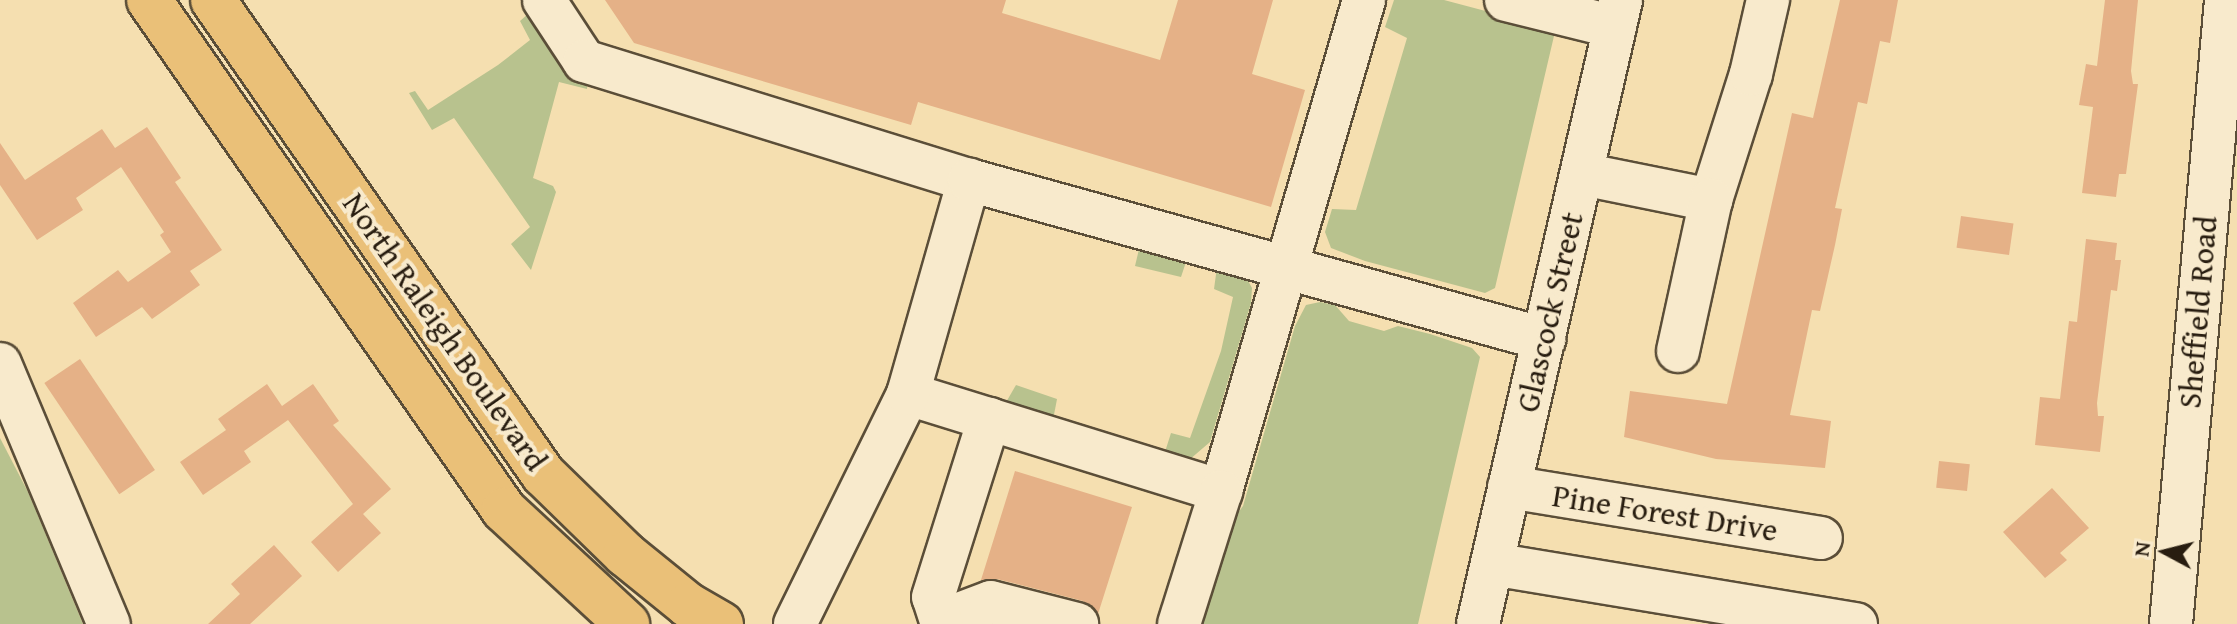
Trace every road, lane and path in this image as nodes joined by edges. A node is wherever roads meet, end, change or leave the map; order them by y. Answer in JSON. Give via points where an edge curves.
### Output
{"nodes":[{"id":1,"x":149,"y":0,"type":"edge"},
{"id":2,"x":213,"y":0,"type":"edge"},
{"id":3,"x":544,"y":0,"type":"edge"},
{"id":4,"x":1364,"y":0,"type":"edge"},
{"id":5,"x":1506,"y":0,"type":"edge"},
{"id":6,"x":1768,"y":0,"type":"edge"},
{"id":7,"x":2226,"y":0,"type":"edge"},
{"id":8,"x":1618,"y":13,"type":"edge"},
{"id":9,"x":2225,"y":142,"type":"edge"},
{"id":10,"x":1582,"y":174,"type":"junction"},
{"id":11,"x":969,"y":180,"type":"junction"},
{"id":12,"x":1711,"y":200,"type":"junction"},
{"id":13,"x":1289,"y":268,"type":"junction"},
{"id":14,"x":1544,"y":339,"type":"junction"},
{"id":15,"x":1678,"y":351,"type":"dead end"},
{"id":16,"x":0,"y":364,"type":"edge"},
{"id":17,"x":908,"y":394,"type":"junction"},
{"id":18,"x":989,"y":419,"type":"junction"},
{"id":19,"x":1509,"y":487,"type":"junction"},
{"id":20,"x":1221,"y":491,"type":"junction"},
{"id":21,"x":1821,"y":538,"type":"dead end"},
{"id":22,"x":1492,"y":564,"type":"junction"},
{"id":23,"x":942,"y":622,"type":"edge"},
{"id":24,"x":109,"y":624,"type":"edge"},
{"id":25,"x":627,"y":624,"type":"edge"},
{"id":26,"x":721,"y":624,"type":"edge"},
{"id":27,"x":795,"y":624,"type":"edge"},
{"id":28,"x":1077,"y":624,"type":"edge"},
{"id":29,"x":1179,"y":624,"type":"edge"},
{"id":30,"x":1478,"y":624,"type":"edge"},
{"id":31,"x":1856,"y":624,"type":"edge"},
{"id":32,"x":2171,"y":624,"type":"edge"}],
"edges":[{"from":1,"to":25,"type":"main road","name":"North Raleigh Boulevard","via":[[504,510]]},
{"from":2,"to":26,"type":"main road","name":"North Raleigh Boulevard","via":[[543,474],[625,554],[688,605]]},
{"from":3,"to":11,"type":"street","via":[[584,61]]},
{"from":4,"to":13,"type":"street"},
{"from":5,"to":8,"type":"street"},
{"from":6,"to":12,"type":"street"},
{"from":7,"to":9,"type":"street","name":"Sheffield Road"},
{"from":8,"to":10,"type":"street","name":"Glascock Street"},
{"from":9,"to":32,"type":"street","name":"Sheffield Road"},
{"from":10,"to":12,"type":"street"},
{"from":10,"to":14,"type":"street","name":"Glascock Street"},
{"from":11,"to":13,"type":"street"},
{"from":11,"to":17,"type":"street"},
{"from":12,"to":15,"type":"street"},
{"from":13,"to":14,"type":"street"},
{"from":13,"to":20,"type":"street"},
{"from":14,"to":19,"type":"street","name":"Glascock Street"},
{"from":16,"to":24,"type":"street"},
{"from":17,"to":18,"type":"street"},
{"from":17,"to":27,"type":"street"},
{"from":18,"to":20,"type":"street"},
{"from":18,"to":23,"type":"street","via":[[933,597]]},
{"from":19,"to":21,"type":"street","name":"Pine Forest Drive"},
{"from":19,"to":22,"type":"street","name":"Glascock Street"},
{"from":20,"to":29,"type":"street"},
{"from":22,"to":30,"type":"street","name":"Glascock Street"},
{"from":22,"to":31,"type":"street"},
{"from":23,"to":28,"type":"street","via":[[991,602]]}]}
